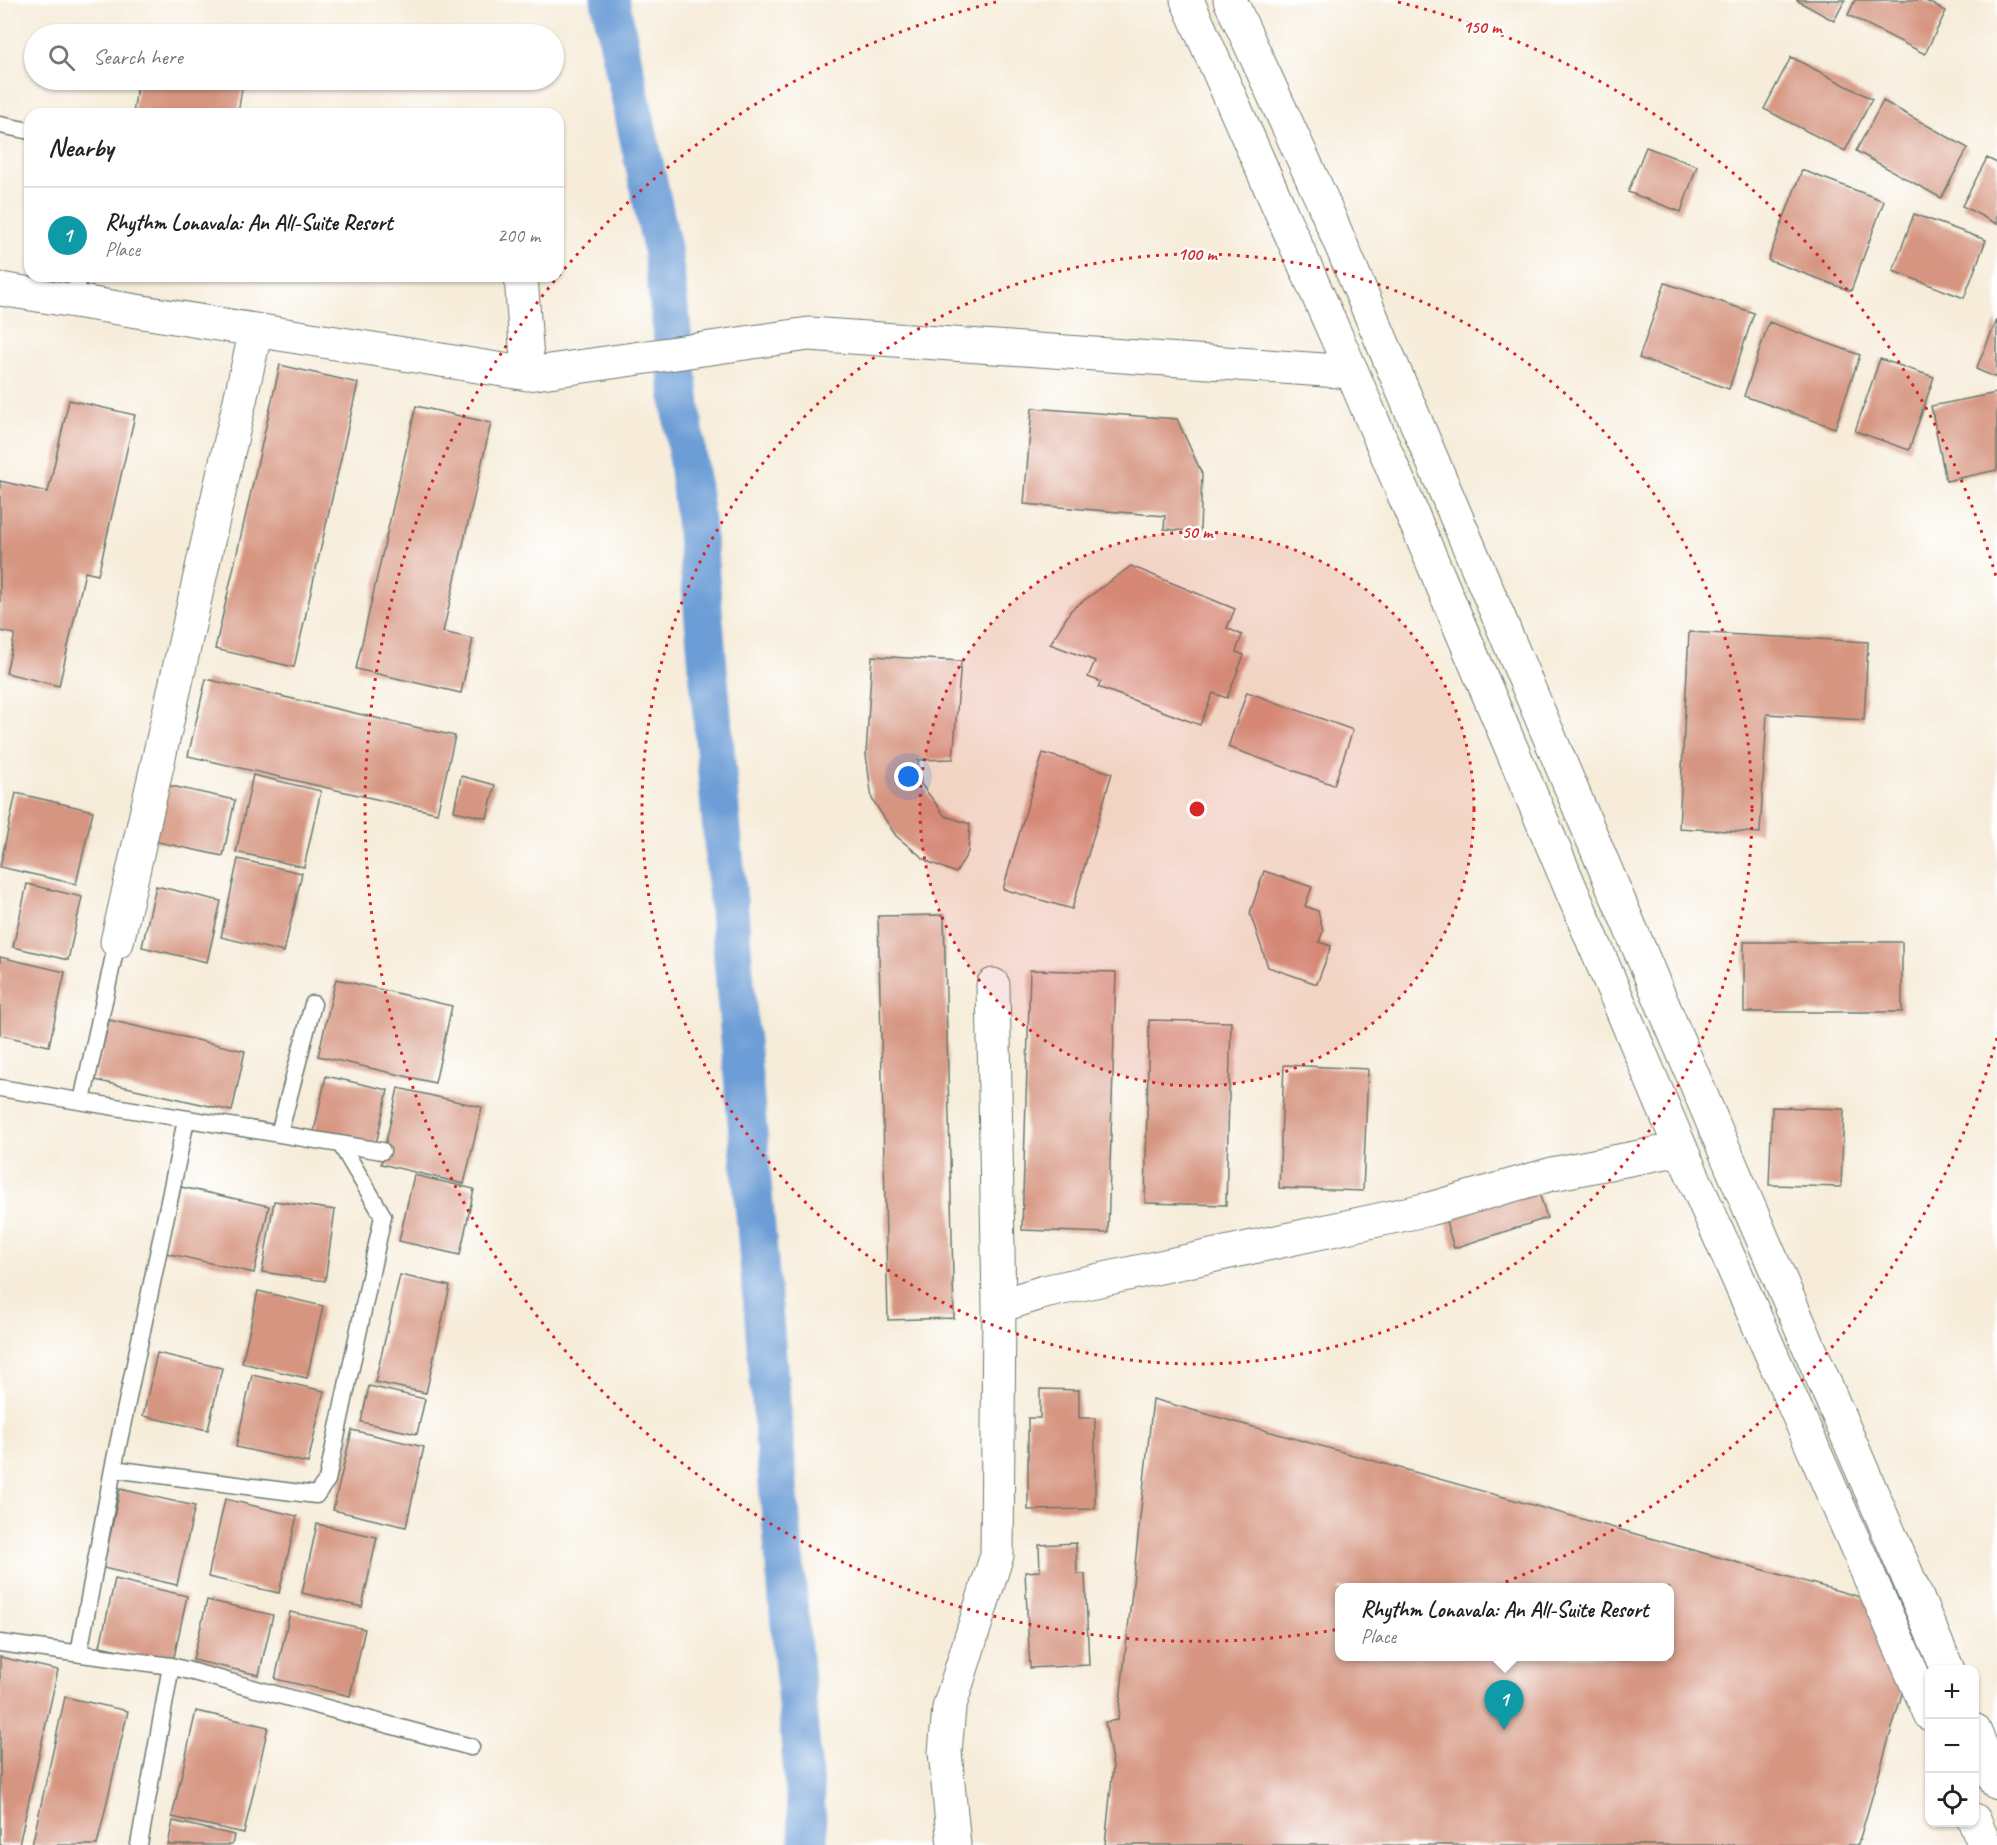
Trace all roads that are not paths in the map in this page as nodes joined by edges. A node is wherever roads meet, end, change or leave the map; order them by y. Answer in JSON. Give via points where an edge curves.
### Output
{"nodes":[{"id":1,"x":1187,"y":0,"type":"edge"},
{"id":2,"x":1230,"y":0,"type":"edge"},
{"id":3,"x":0,"y":125,"type":"edge"},
{"id":4,"x":24,"y":130,"type":"edge"},
{"id":5,"x":521,"y":282,"type":"edge"},
{"id":6,"x":76,"y":289,"type":"edge"},
{"id":7,"x":0,"y":290,"type":"edge"},
{"id":8,"x":256,"y":330,"type":"junction"},
{"id":9,"x":1352,"y":372,"type":"junction"},
{"id":10,"x":528,"y":374,"type":"junction"},
{"id":11,"x":117,"y":942,"type":"joint"},
{"id":12,"x":993,"y":985,"type":"dead end"},
{"id":13,"x":313,"y":1004,"type":"dead end"},
{"id":14,"x":0,"y":1088,"type":"edge"},
{"id":15,"x":82,"y":1101,"type":"junction"},
{"id":16,"x":186,"y":1120,"type":"junction"},
{"id":17,"x":279,"y":1134,"type":"junction"},
{"id":18,"x":341,"y":1144,"type":"junction"},
{"id":19,"x":1681,"y":1149,"type":"junction"},
{"id":20,"x":382,"y":1151,"type":"dead end"},
{"id":21,"x":999,"y":1306,"type":"junction"},
{"id":22,"x":113,"y":1469,"type":"junction"},
{"id":23,"x":0,"y":1643,"type":"edge"},
{"id":24,"x":79,"y":1653,"type":"junction"},
{"id":25,"x":1946,"y":1665,"type":"edge"},
{"id":26,"x":171,"y":1666,"type":"junction"},
{"id":27,"x":1925,"y":1705,"type":"edge"},
{"id":28,"x":1979,"y":1742,"type":"edge"},
{"id":29,"x":471,"y":1747,"type":"dead end"},
{"id":30,"x":1997,"y":1783,"type":"edge"},
{"id":31,"x":1977,"y":1827,"type":"edge"},
{"id":32,"x":139,"y":1845,"type":"edge"},
{"id":33,"x":954,"y":1845,"type":"edge"},
{"id":34,"x":1985,"y":1845,"type":"edge"}],
"edges":[{"from":1,"to":9,"type":"main road"},
{"from":2,"to":25,"type":"main road","via":[[1327,211]]},
{"from":3,"to":4,"type":"lane"},
{"from":5,"to":10,"type":"main road"},
{"from":6,"to":7,"type":"main road"},
{"from":6,"to":8,"type":"main road"},
{"from":8,"to":10,"type":"main road"},
{"from":8,"to":11,"type":"main road"},
{"from":9,"to":10,"type":"main road","via":[[809,334]]},
{"from":9,"to":19,"type":"main road"},
{"from":11,"to":15,"type":"lane"},
{"from":12,"to":21,"type":"main road"},
{"from":13,"to":17,"type":"lane"},
{"from":14,"to":15,"type":"lane"},
{"from":15,"to":16,"type":"lane"},
{"from":16,"to":17,"type":"lane"},
{"from":16,"to":22,"type":"lane"},
{"from":17,"to":18,"type":"lane"},
{"from":18,"to":20,"type":"lane"},
{"from":18,"to":22,"type":"lane","via":[[383,1216],[327,1480],[316,1495]]},
{"from":19,"to":21,"type":"main road","via":[[1552,1174],[1429,1209],[1044,1292]]},
{"from":19,"to":27,"type":"main road"},
{"from":21,"to":33,"type":"main road","via":[[997,1555],[949,1708],[945,1752]]},
{"from":22,"to":24,"type":"lane"},
{"from":23,"to":24,"type":"lane"},
{"from":24,"to":26,"type":"lane"},
{"from":26,"to":29,"type":"lane"},
{"from":26,"to":32,"type":"lane"},
{"from":28,"to":30,"type":"main road"},
{"from":31,"to":34,"type":"main road"}]}
